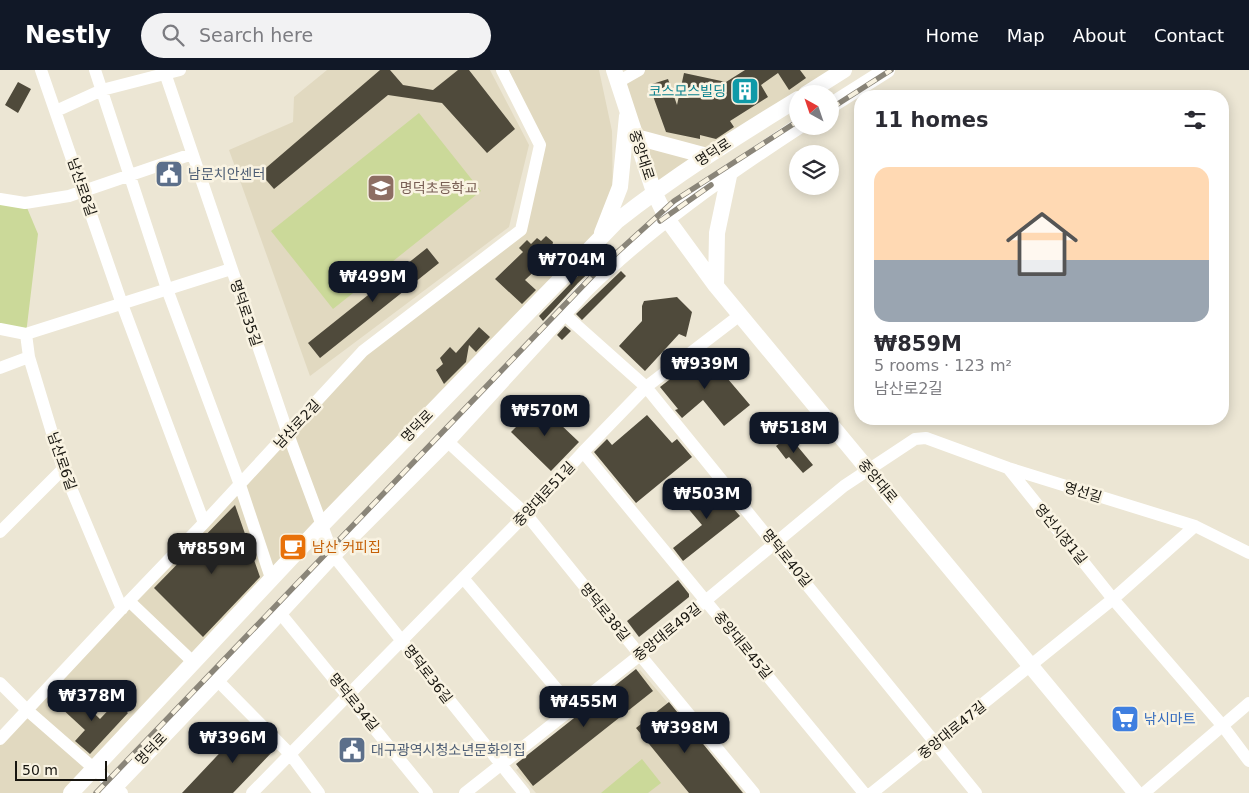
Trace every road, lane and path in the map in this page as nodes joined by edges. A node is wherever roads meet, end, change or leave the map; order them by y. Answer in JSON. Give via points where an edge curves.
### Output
{"nodes":[{"id":1,"x":41,"y":70,"type":"edge"},
{"id":2,"x":95,"y":70,"type":"edge"},
{"id":3,"x":180,"y":70,"type":"edge"},
{"id":4,"x":502,"y":70,"type":"edge"},
{"id":5,"x":639,"y":70,"type":"edge"},
{"id":6,"x":844,"y":70,"type":"edge"},
{"id":7,"x":882,"y":71,"type":"edge"},
{"id":8,"x":164,"y":72,"type":"edge"},
{"id":9,"x":616,"y":76,"type":"edge"},
{"id":10,"x":820,"y":85,"type":"edge"},
{"id":11,"x":102,"y":90,"type":"junction"},
{"id":12,"x":839,"y":100,"type":"edge"},
{"id":13,"x":789,"y":105,"type":"edge"},
{"id":14,"x":56,"y":111,"type":"junction"},
{"id":15,"x":627,"y":111,"type":"junction"},
{"id":16,"x":789,"y":133,"type":"edge"},
{"id":17,"x":636,"y":137,"type":"junction"},
{"id":18,"x":192,"y":154,"type":"junction"},
{"id":19,"x":707,"y":156,"type":"junction"},
{"id":20,"x":730,"y":171,"type":"junction"},
{"id":21,"x":130,"y":176,"type":"junction"},
{"id":22,"x":84,"y":191,"type":"junction"},
{"id":23,"x":654,"y":192,"type":"junction"},
{"id":24,"x":0,"y":199,"type":"edge"},
{"id":25,"x":667,"y":219,"type":"junction"},
{"id":26,"x":600,"y":238,"type":"junction"},
{"id":27,"x":231,"y":269,"type":"junction"},
{"id":28,"x":716,"y":286,"type":"junction"},
{"id":29,"x":167,"y":289,"type":"junction"},
{"id":30,"x":122,"y":304,"type":"junction"},
{"id":31,"x":564,"y":314,"type":"junction"},
{"id":32,"x":740,"y":315,"type":"junction"},
{"id":33,"x":0,"y":329,"type":"edge"},
{"id":34,"x":26,"y":334,"type":"junction"},
{"id":35,"x":29,"y":357,"type":"junction"},
{"id":36,"x":0,"y":368,"type":"edge"},
{"id":37,"x":646,"y":387,"type":"junction"},
{"id":38,"x":288,"y":434,"type":"junction"},
{"id":39,"x":914,"y":439,"type":"joint"},
{"id":40,"x":447,"y":441,"type":"junction"},
{"id":41,"x":583,"y":452,"type":"junction"},
{"id":42,"x":1008,"y":468,"type":"junction"},
{"id":43,"x":63,"y":469,"type":"junction"},
{"id":44,"x":869,"y":470,"type":"junction"},
{"id":45,"x":240,"y":485,"type":"junction"},
{"id":46,"x":526,"y":514,"type":"junction"},
{"id":47,"x":204,"y":523,"type":"junction"},
{"id":48,"x":3,"y":524,"type":"edge"},
{"id":49,"x":322,"y":524,"type":"junction"},
{"id":50,"x":1195,"y":526,"type":"junction"},
{"id":51,"x":775,"y":543,"type":"junction"},
{"id":52,"x":1249,"y":553,"type":"edge"},
{"id":53,"x":333,"y":555,"type":"junction"},
{"id":54,"x":271,"y":578,"type":"junction"},
{"id":55,"x":463,"y":578,"type":"junction"},
{"id":56,"x":706,"y":600,"type":"junction"},
{"id":57,"x":1113,"y":600,"type":"junction"},
{"id":58,"x":125,"y":605,"type":"junction"},
{"id":59,"x":280,"y":613,"type":"junction"},
{"id":60,"x":402,"y":640,"type":"junction"},
{"id":61,"x":640,"y":656,"type":"junction"},
{"id":62,"x":192,"y":661,"type":"junction"},
{"id":63,"x":1031,"y":665,"type":"junction"},
{"id":64,"x":217,"y":680,"type":"junction"},
{"id":65,"x":0,"y":683,"type":"edge"},
{"id":66,"x":349,"y":696,"type":"junction"},
{"id":67,"x":1249,"y":703,"type":"edge"},
{"id":68,"x":572,"y":707,"type":"junction"},
{"id":69,"x":27,"y":710,"type":"junction"},
{"id":70,"x":1222,"y":725,"type":"junction"},
{"id":71,"x":0,"y":739,"type":"edge"},
{"id":72,"x":936,"y":743,"type":"junction"},
{"id":73,"x":290,"y":754,"type":"junction"},
{"id":74,"x":1249,"y":762,"type":"edge"},
{"id":75,"x":500,"y":764,"type":"junction"},
{"id":76,"x":95,"y":768,"type":"junction"},
{"id":77,"x":115,"y":791,"type":"edge"},
{"id":78,"x":71,"y":793,"type":"edge"},
{"id":79,"x":252,"y":793,"type":"edge"},
{"id":80,"x":320,"y":793,"type":"edge"},
{"id":81,"x":427,"y":793,"type":"edge"},
{"id":82,"x":465,"y":793,"type":"edge"},
{"id":83,"x":524,"y":793,"type":"edge"},
{"id":84,"x":754,"y":793,"type":"edge"},
{"id":85,"x":864,"y":793,"type":"edge"},
{"id":86,"x":872,"y":793,"type":"edge"},
{"id":87,"x":976,"y":793,"type":"edge"},
{"id":88,"x":1136,"y":793,"type":"edge"},
{"id":89,"x":1144,"y":793,"type":"edge"}],
"edges":[{"from":1,"to":14,"type":"street","name":"남산로8길"},
{"from":2,"to":11,"type":"street"},
{"from":3,"to":8,"type":"street"},
{"from":4,"to":38,"type":"street","name":"남산로2길","via":[[540,145],[521,230],[363,351]]},
{"from":5,"to":9,"type":"street"},
{"from":6,"to":10,"type":"main road"},
{"from":7,"to":12,"type":"main road"},
{"from":8,"to":11,"type":"street"},
{"from":8,"to":18,"type":"street","name":"명덕로35길"},
{"from":9,"to":15,"type":"main road","name":"중앙대로"},
{"from":11,"to":14,"type":"street"},
{"from":11,"to":21,"type":"street"},
{"from":13,"to":19,"type":"main road","name":"명덕로"},
{"from":14,"to":22,"type":"street","name":"남산로8길"},
{"from":15,"to":17,"type":"main road","name":"중앙대로"},
{"from":15,"to":26,"type":"main road","via":[[620,187]]},
{"from":16,"to":20,"type":"main road","name":"명덕로"},
{"from":17,"to":19,"type":"main road"},
{"from":17,"to":23,"type":"main road","name":"중앙대로"},
{"from":18,"to":21,"type":"street"},
{"from":18,"to":27,"type":"street","name":"명덕로35길"},
{"from":19,"to":23,"type":"main road","name":"명덕로"},
{"from":20,"to":25,"type":"main road","name":"명덕로"},
{"from":20,"to":28,"type":"main road","via":[[717,233]]},
{"from":21,"to":22,"type":"street"},
{"from":21,"to":29,"type":"street"},
{"from":22,"to":24,"type":"street","via":[[25,203]]},
{"from":22,"to":30,"type":"street","name":"남산로8길"},
{"from":23,"to":25,"type":"main road","name":"중앙대로"},
{"from":23,"to":26,"type":"main road","name":"명덕로"},
{"from":25,"to":28,"type":"main road","name":"중앙대로"},
{"from":25,"to":31,"type":"main road","name":"명덕로","via":[[607,268]]},
{"from":26,"to":49,"type":"main road","name":"명덕로"},
{"from":27,"to":29,"type":"street"},
{"from":27,"to":38,"type":"street","name":"명덕로35길"},
{"from":28,"to":32,"type":"main road","name":"중앙대로"},
{"from":29,"to":30,"type":"street"},
{"from":29,"to":45,"type":"street"},
{"from":30,"to":34,"type":"street"},
{"from":30,"to":47,"type":"street","name":"남산로8길"},
{"from":31,"to":37,"type":"street","name":"명덕로40길"},
{"from":31,"to":40,"type":"main road","name":"명덕로"},
{"from":32,"to":37,"type":"street","name":"중앙대로51길"},
{"from":32,"to":44,"type":"main road","name":"중앙대로"},
{"from":33,"to":34,"type":"street"},
{"from":34,"to":35,"type":"street","name":"남산로6길"},
{"from":35,"to":36,"type":"street"},
{"from":35,"to":43,"type":"street","name":"남산로6길"},
{"from":37,"to":41,"type":"street","name":"중앙대로51길"},
{"from":37,"to":51,"type":"street","name":"명덕로40길"},
{"from":38,"to":45,"type":"street","name":"남산로2길"},
{"from":38,"to":49,"type":"street","name":"명덕로35길"},
{"from":39,"to":42,"type":"street","name":"영선길","via":[[926,438]]},
{"from":39,"to":44,"type":"street","name":"중앙대로49길"},
{"from":40,"to":46,"type":"street","name":"명덕로38길"},
{"from":40,"to":53,"type":"main road","name":"명덕로"},
{"from":41,"to":46,"type":"street","name":"중앙대로51길"},
{"from":41,"to":56,"type":"street","name":"중앙대로45길"},
{"from":42,"to":50,"type":"street","name":"영선길"},
{"from":42,"to":57,"type":"street","name":"영선시장1길"},
{"from":43,"to":48,"type":"street"},
{"from":43,"to":58,"type":"street","name":"남산로6길"},
{"from":44,"to":51,"type":"street","name":"중앙대로49길","via":[[844,486]]},
{"from":44,"to":63,"type":"main road","name":"중앙대로"},
{"from":45,"to":47,"type":"street","name":"남산로2길"},
{"from":45,"to":54,"type":"street"},
{"from":46,"to":55,"type":"street","name":"중앙대로51길"},
{"from":46,"to":61,"type":"street","name":"명덕로38길"},
{"from":47,"to":58,"type":"street","name":"남산로2길"},
{"from":49,"to":53,"type":"street","name":"명덕로35길"},
{"from":49,"to":54,"type":"main road","name":"명덕로"},
{"from":50,"to":52,"type":"street","name":"영선길"},
{"from":50,"to":57,"type":"street"},
{"from":51,"to":56,"type":"street","name":"중앙대로49길"},
{"from":51,"to":72,"type":"street","name":"명덕로40길"},
{"from":53,"to":59,"type":"main road","name":"명덕로"},
{"from":53,"to":60,"type":"street","name":"명덕로36길"},
{"from":54,"to":62,"type":"main road","name":"명덕로"},
{"from":55,"to":60,"type":"street","name":"중앙대로51길"},
{"from":55,"to":68,"type":"street"},
{"from":56,"to":61,"type":"street","name":"중앙대로49길"},
{"from":56,"to":85,"type":"street","name":"중앙대로45길"},
{"from":57,"to":63,"type":"street"},
{"from":57,"to":70,"type":"street","name":"영선시장1길"},
{"from":58,"to":62,"type":"street"},
{"from":58,"to":69,"type":"street","name":"남산로2길"},
{"from":59,"to":64,"type":"main road","name":"명덕로"},
{"from":59,"to":66,"type":"street","name":"명덕로34길"},
{"from":60,"to":66,"type":"street","name":"중앙대로51길"},
{"from":60,"to":75,"type":"street","name":"명덕로36길"},
{"from":61,"to":68,"type":"street","name":"중앙대로49길"},
{"from":61,"to":84,"type":"street","name":"명덕로38길"},
{"from":62,"to":76,"type":"main road","name":"명덕로"},
{"from":63,"to":72,"type":"street","name":"중앙대로47길"},
{"from":63,"to":88,"type":"main road","name":"중앙대로"},
{"from":64,"to":73,"type":"street"},
{"from":64,"to":77,"type":"main road","name":"명덕로"},
{"from":65,"to":69,"type":"street"},
{"from":66,"to":73,"type":"street","name":"중앙대로51길"},
{"from":66,"to":81,"type":"street","name":"명덕로34길"},
{"from":67,"to":70,"type":"street"},
{"from":68,"to":75,"type":"street","name":"중앙대로49길"},
{"from":69,"to":71,"type":"street","name":"남산로2길"},
{"from":69,"to":76,"type":"street"},
{"from":70,"to":74,"type":"street","name":"영선시장1길"},
{"from":70,"to":89,"type":"street"},
{"from":72,"to":86,"type":"street","name":"중앙대로47길"},
{"from":72,"to":87,"type":"street","name":"명덕로40길"},
{"from":73,"to":79,"type":"street","name":"중앙대로51길"},
{"from":73,"to":80,"type":"street"},
{"from":75,"to":82,"type":"street","name":"중앙대로49길"},
{"from":75,"to":83,"type":"street","name":"명덕로36길"},
{"from":76,"to":77,"type":"street"},
{"from":76,"to":78,"type":"main road","name":"명덕로"}]}
